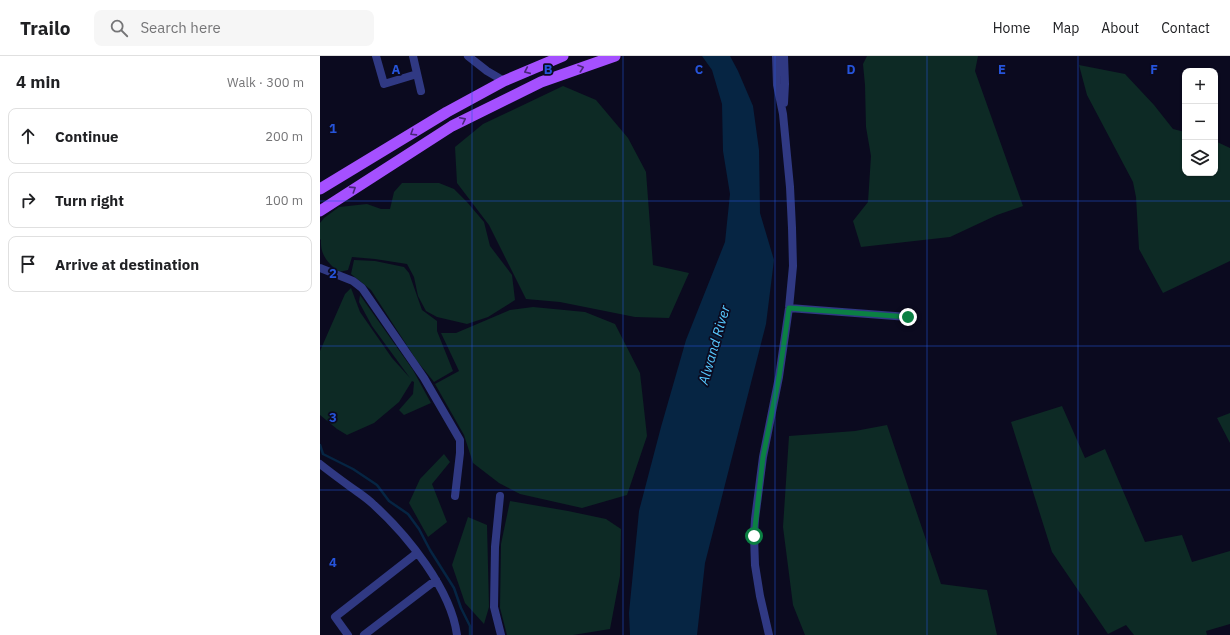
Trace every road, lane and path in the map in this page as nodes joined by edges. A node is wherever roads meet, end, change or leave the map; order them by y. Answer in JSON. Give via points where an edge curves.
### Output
{"nodes":[{"id":1,"x":376,"y":56,"type":"edge"},
{"id":2,"x":413,"y":56,"type":"edge"},
{"id":3,"x":468,"y":56,"type":"edge"},
{"id":4,"x":563,"y":56,"type":"edge"},
{"id":5,"x":615,"y":56,"type":"edge"},
{"id":6,"x":776,"y":56,"type":"edge"},
{"id":7,"x":784,"y":56,"type":"edge"},
{"id":8,"x":789,"y":56,"type":"edge"},
{"id":9,"x":417,"y":74,"type":"junction"},
{"id":10,"x":504,"y":81,"type":"junction"},
{"id":11,"x":785,"y":84,"type":"junction"},
{"id":12,"x":421,"y":91,"type":"dead end"},
{"id":13,"x":783,"y":114,"type":"junction"},
{"id":14,"x":320,"y":189,"type":"edge"},
{"id":15,"x":320,"y":211,"type":"edge"},
{"id":16,"x":320,"y":268,"type":"edge"},
{"id":17,"x":789,"y":308,"type":"junction"},
{"id":18,"x":908,"y":317,"type":"dead end"},
{"id":19,"x":320,"y":464,"type":"edge"},
{"id":20,"x":455,"y":496,"type":"dead end"},
{"id":21,"x":500,"y":496,"type":"dead end"},
{"id":22,"x":417,"y":553,"type":"junction"},
{"id":23,"x":436,"y":580,"type":"junction"},
{"id":24,"x":348,"y":635,"type":"edge"},
{"id":25,"x":364,"y":635,"type":"edge"},
{"id":26,"x":457,"y":635,"type":"edge"},
{"id":27,"x":502,"y":635,"type":"edge"},
{"id":28,"x":770,"y":635,"type":"edge"}],
"edges":[{"from":1,"to":9,"type":"street","via":[[384,84]]},
{"from":2,"to":9,"type":"street"},
{"from":3,"to":10,"type":"street","via":[[487,72]]},
{"from":4,"to":10,"type":"main road","one_way":true},
{"from":15,"to":5,"type":"main road","one_way":true,"via":[[452,126],[541,82]]},
{"from":6,"to":13,"type":"street","via":[[777,85]]},
{"from":7,"to":11,"type":"street"},
{"from":8,"to":11,"type":"street"},
{"from":9,"to":12,"type":"street"},
{"from":10,"to":14,"type":"main road","one_way":true,"via":[[447,112]]},
{"from":11,"to":13,"type":"street"},
{"from":13,"to":17,"type":"street","via":[[792,228],[793,266]]},
{"from":16,"to":20,"type":"street","via":[[352,281],[362,288],[424,378],[460,440]]},
{"from":17,"to":18,"type":"street"},
{"from":17,"to":28,"type":"street","via":[[779,377],[763,457],[754,530],[758,584]]},
{"from":19,"to":22,"type":"street","via":[[373,504]]},
{"from":21,"to":27,"type":"street","via":[[495,547],[494,607]]},
{"from":22,"to":23,"type":"street"},
{"from":22,"to":24,"type":"street","via":[[335,617]]},
{"from":23,"to":25,"type":"street"},
{"from":23,"to":26,"type":"street","via":[[449,607]]}]}
